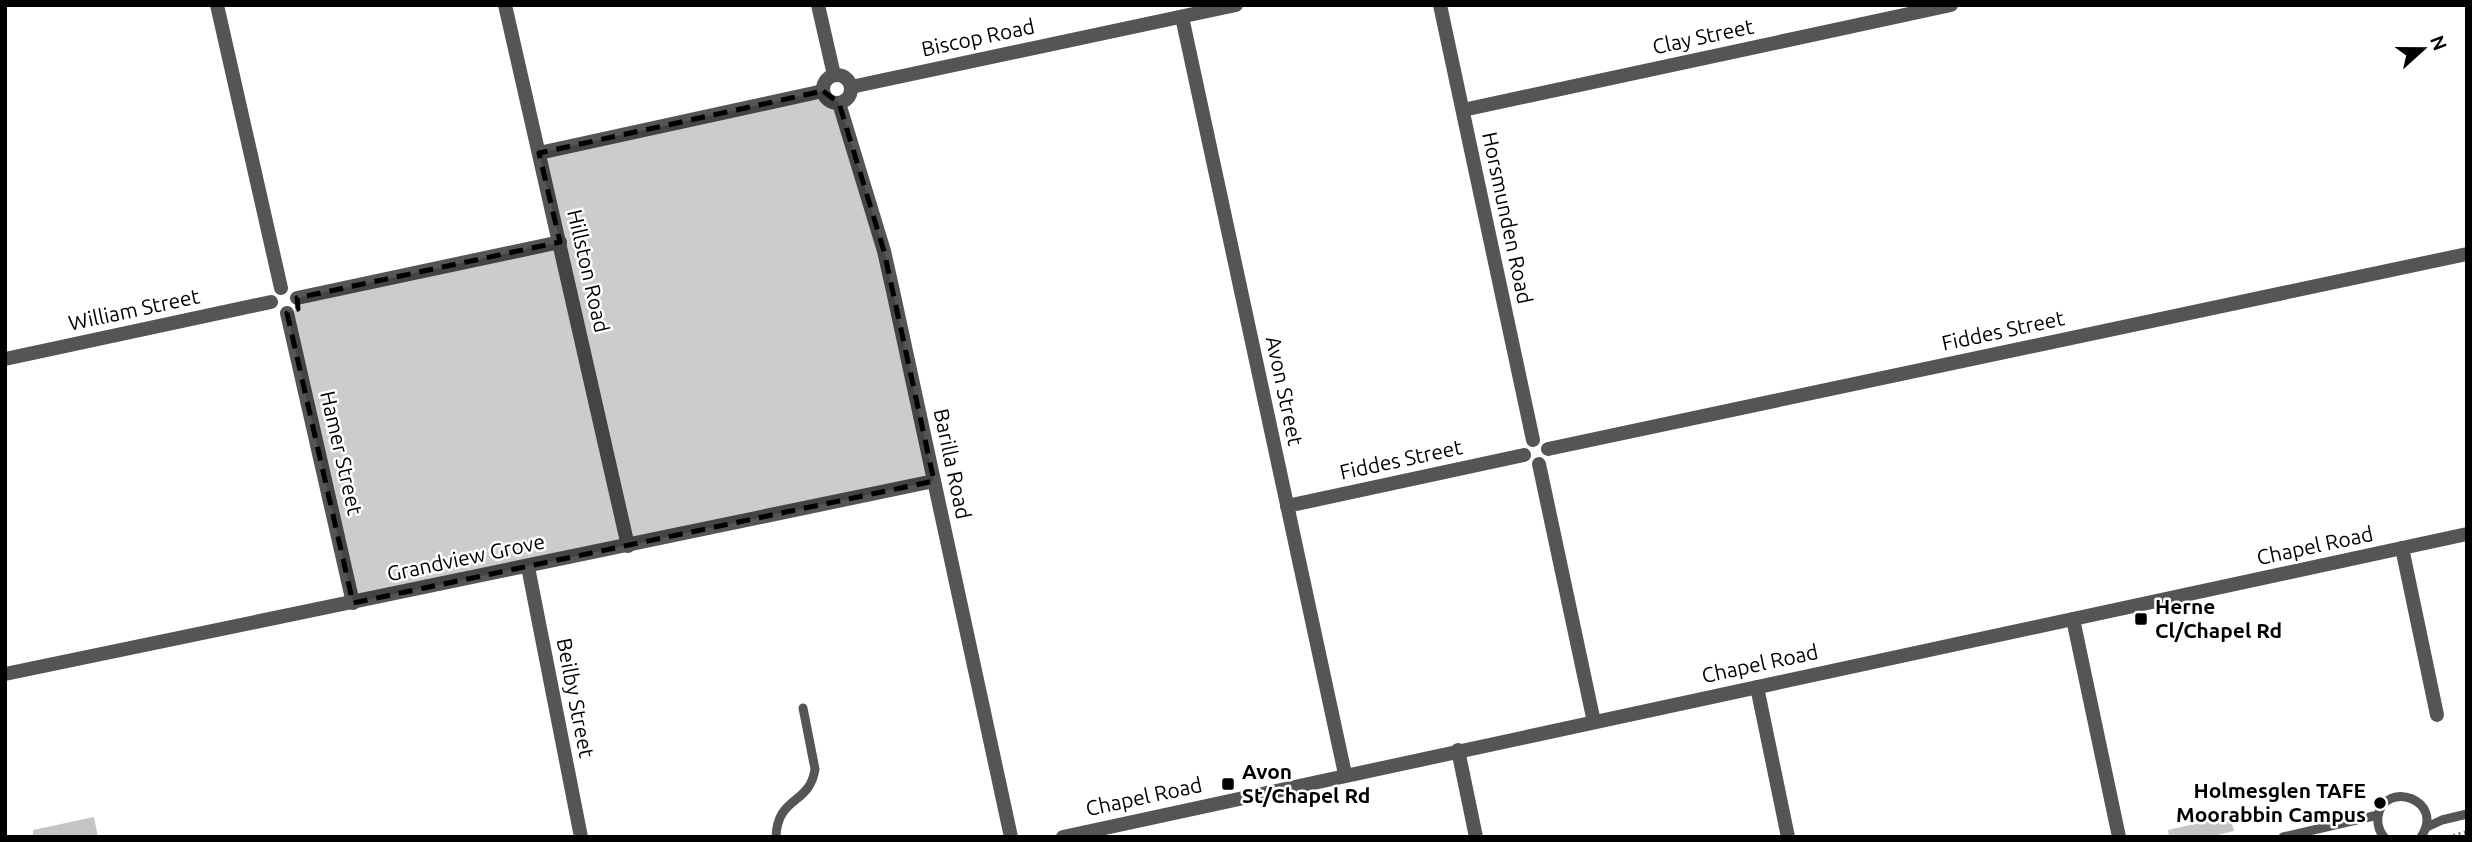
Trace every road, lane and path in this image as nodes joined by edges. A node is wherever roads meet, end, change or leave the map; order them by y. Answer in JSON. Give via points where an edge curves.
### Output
{"nodes":[{"id":1,"x":217,"y":5,"type":"edge"},
{"id":2,"x":505,"y":5,"type":"edge"},
{"id":3,"x":818,"y":5,"type":"edge"},
{"id":4,"x":1236,"y":5,"type":"edge"},
{"id":5,"x":1440,"y":5,"type":"edge"},
{"id":6,"x":1951,"y":5,"type":"edge"},
{"id":7,"x":1182,"y":17,"type":"junction"},
{"id":8,"x":834,"y":75,"type":"junction"},
{"id":9,"x":851,"y":87,"type":"junction"},
{"id":10,"x":823,"y":91,"type":"junction"},
{"id":11,"x":839,"y":103,"type":"junction"},
{"id":12,"x":1463,"y":110,"type":"junction"},
{"id":13,"x":540,"y":153,"type":"junction"},
{"id":14,"x":560,"y":242,"type":"junction"},
{"id":15,"x":2467,"y":254,"type":"edge"},
{"id":16,"x":281,"y":288,"type":"junction"},
{"id":17,"x":297,"y":298,"type":"junction"},
{"id":18,"x":271,"y":302,"type":"junction"},
{"id":19,"x":288,"y":313,"type":"junction"},
{"id":20,"x":6,"y":355,"type":"edge"},
{"id":21,"x":1533,"y":440,"type":"junction"},
{"id":22,"x":1548,"y":449,"type":"junction"},
{"id":23,"x":1524,"y":455,"type":"junction"},
{"id":24,"x":1539,"y":464,"type":"junction"},
{"id":25,"x":934,"y":481,"type":"junction"},
{"id":26,"x":1287,"y":506,"type":"junction"},
{"id":27,"x":2467,"y":534,"type":"edge"},
{"id":28,"x":628,"y":546,"type":"junction"},
{"id":29,"x":2402,"y":548,"type":"junction"},
{"id":30,"x":528,"y":567,"type":"junction"},
{"id":31,"x":353,"y":603,"type":"junction"},
{"id":32,"x":2073,"y":619,"type":"junction"},
{"id":33,"x":5,"y":674,"type":"edge"},
{"id":34,"x":1757,"y":687,"type":"junction"},
{"id":35,"x":803,"y":708,"type":"dead end"},
{"id":36,"x":2437,"y":715,"type":"dead end"},
{"id":37,"x":1594,"y":722,"type":"junction"},
{"id":38,"x":1458,"y":750,"type":"junction"},
{"id":39,"x":1345,"y":775,"type":"junction"},
{"id":40,"x":2467,"y":814,"type":"edge"},
{"id":41,"x":2378,"y":815,"type":"junction"},
{"id":42,"x":2427,"y":827,"type":"junction"},
{"id":43,"x":2467,"y":832,"type":"edge"},
{"id":44,"x":581,"y":837,"type":"edge"},
{"id":45,"x":776,"y":837,"type":"edge"},
{"id":46,"x":1011,"y":837,"type":"edge"},
{"id":47,"x":1063,"y":837,"type":"edge"},
{"id":48,"x":1476,"y":837,"type":"edge"},
{"id":49,"x":1788,"y":837,"type":"edge"},
{"id":50,"x":2119,"y":837,"type":"edge"},
{"id":51,"x":2283,"y":837,"type":"edge"},
{"id":52,"x":2384,"y":837,"type":"edge"},
{"id":53,"x":2421,"y":837,"type":"edge"},
{"id":54,"x":2448,"y":837,"type":"edge"}],
"edges":[{"from":1,"to":16,"type":"street"},
{"from":2,"to":13,"type":"street","name":"Hillston Road"},
{"from":3,"to":8,"type":"street"},
{"from":4,"to":7,"type":"street","name":"Biscop Road"},
{"from":5,"to":12,"type":"street","name":"Horsmunden Road"},
{"from":6,"to":12,"type":"street","name":"Clay Street"},
{"from":7,"to":9,"type":"street","name":"Biscop Road"},
{"from":7,"to":26,"type":"street","name":"Avon Street"},
{"from":8,"to":9,"type":"street","via":[[843,76]]},
{"from":8,"to":10,"type":"street","via":[[824,83]]},
{"from":9,"to":11,"type":"street"},
{"from":10,"to":11,"type":"street","via":[[827,99]]},
{"from":10,"to":13,"type":"street"},
{"from":11,"to":25,"type":"street","name":"Barilla Road","via":[[884,251]]},
{"from":12,"to":21,"type":"street","name":"Horsmunden Road"},
{"from":13,"to":14,"type":"street","name":"Hillston Road"},
{"from":14,"to":17,"type":"street"},
{"from":14,"to":28,"type":"street","name":"Hillston Road"},
{"from":15,"to":22,"type":"street","name":"Fiddes Street"},
{"from":16,"to":17,"type":"street"},
{"from":16,"to":18,"type":"street"},
{"from":17,"to":19,"type":"street"},
{"from":18,"to":19,"type":"street","via":[[275,310]]},
{"from":18,"to":20,"type":"street","name":"William Street"},
{"from":19,"to":31,"type":"street","name":"Hamer Street"},
{"from":21,"to":22,"type":"street"},
{"from":21,"to":23,"type":"street","via":[[1524,447]]},
{"from":22,"to":24,"type":"street"},
{"from":23,"to":24,"type":"street","via":[[1531,464]]},
{"from":23,"to":26,"type":"street","name":"Fiddes Street"},
{"from":24,"to":37,"type":"street"},
{"from":25,"to":28,"type":"street","name":"Grandview Grove"},
{"from":25,"to":46,"type":"street","name":"Barilla Road"},
{"from":26,"to":39,"type":"street","name":"Avon Street"},
{"from":27,"to":29,"type":"street","name":"Chapel Road"},
{"from":28,"to":30,"type":"street","name":"Grandview Grove"},
{"from":29,"to":32,"type":"street","name":"Chapel Road"},
{"from":29,"to":36,"type":"street"},
{"from":30,"to":31,"type":"street","name":"Grandview Grove"},
{"from":30,"to":44,"type":"street","name":"Beilby Street"},
{"from":31,"to":33,"type":"street","name":"Grandview Grove"},
{"from":32,"to":34,"type":"street","name":"Chapel Road"},
{"from":32,"to":50,"type":"street"},
{"from":34,"to":37,"type":"street","name":"Chapel Road"},
{"from":34,"to":49,"type":"street"},
{"from":35,"to":45,"type":"lane","via":[[814,778],[804,794],[781,812]]},
{"from":37,"to":38,"type":"street","name":"Chapel Road"},
{"from":38,"to":39,"type":"street","name":"Chapel Road"},
{"from":38,"to":48,"type":"street"},
{"from":39,"to":47,"type":"street","name":"Chapel Road"},
{"from":40,"to":42,"type":"lane"},
{"from":41,"to":42,"type":"lane","via":[[2391,799],[2404,796],[2420,803]]},
{"from":41,"to":51,"type":"lane"},
{"from":41,"to":52,"type":"lane"},
{"from":42,"to":53,"type":"lane"},
{"from":43,"to":54,"type":"path"}]}
